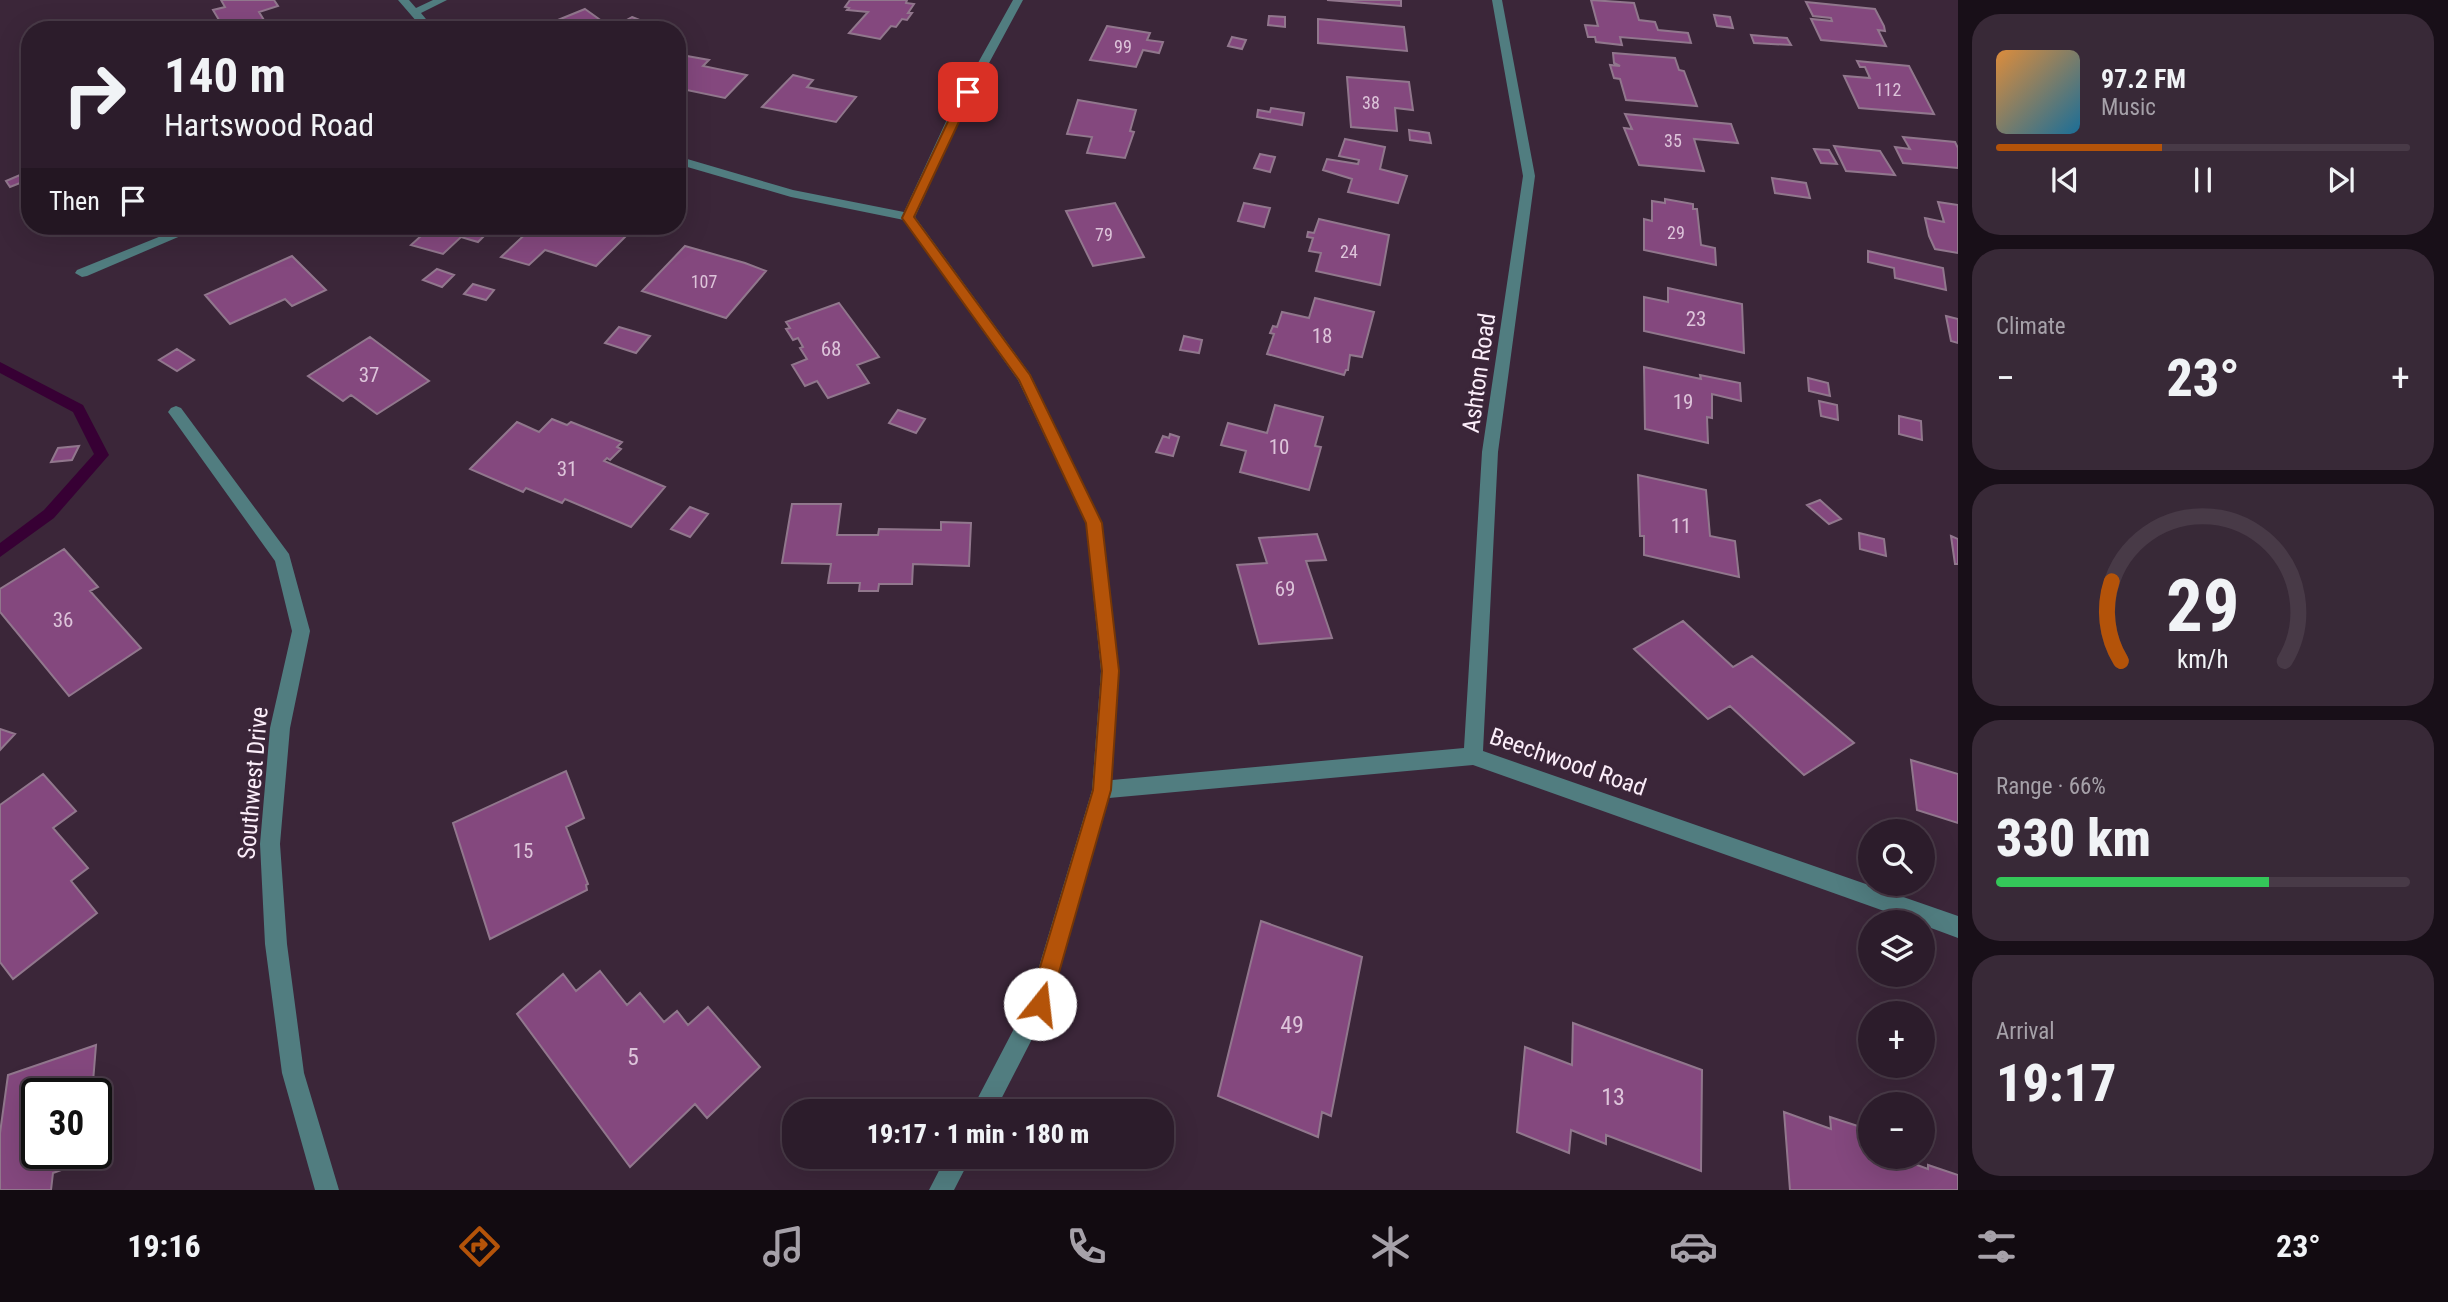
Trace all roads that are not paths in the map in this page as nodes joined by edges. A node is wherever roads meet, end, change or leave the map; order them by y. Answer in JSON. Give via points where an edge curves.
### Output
{"nodes":[{"id":1,"x":402,"y":0,"type":"edge"},
{"id":2,"x":442,"y":0,"type":"edge"},
{"id":3,"x":1018,"y":0,"type":"edge"},
{"id":4,"x":1497,"y":0,"type":"edge"},
{"id":5,"x":415,"y":12,"type":"junction"},
{"id":6,"x":422,"y":21,"type":"edge"},
{"id":7,"x":686,"y":163,"type":"edge"},
{"id":8,"x":908,"y":218,"type":"junction"},
{"id":9,"x":175,"y":235,"type":"edge"},
{"id":10,"x":82,"y":273,"type":"dead end"},
{"id":11,"x":176,"y":412,"type":"dead end"},
{"id":12,"x":1473,"y":755,"type":"junction"},
{"id":13,"x":1102,"y":790,"type":"junction"},
{"id":14,"x":1958,"y":927,"type":"edge"},
{"id":15,"x":989,"y":1099,"type":"edge"},
{"id":16,"x":952,"y":1169,"type":"edge"},
{"id":17,"x":327,"y":1190,"type":"edge"},
{"id":18,"x":941,"y":1190,"type":"edge"}],
"edges":[{"from":1,"to":5,"type":"street"},
{"from":2,"to":5,"type":"street"},
{"from":3,"to":8,"type":"street","via":[[955,115]]},
{"from":4,"to":12,"type":"street","name":"Ashton Road","via":[[1529,176],[1490,452]]},
{"from":5,"to":6,"type":"street"},
{"from":7,"to":8,"type":"street","via":[[791,193]]},
{"from":8,"to":13,"type":"street","via":[[1025,378],[1094,523],[1110,671]]},
{"from":9,"to":10,"type":"street"},
{"from":11,"to":17,"type":"street","name":"Southwest Drive","via":[[283,559],[300,631],[280,728],[270,844],[276,944],[293,1073]]},
{"from":12,"to":13,"type":"street","name":"Beechwood Road"},
{"from":12,"to":14,"type":"street","name":"Beechwood Road"},
{"from":13,"to":15,"type":"street","via":[[1040,1004]]},
{"from":16,"to":18,"type":"street"}]}
